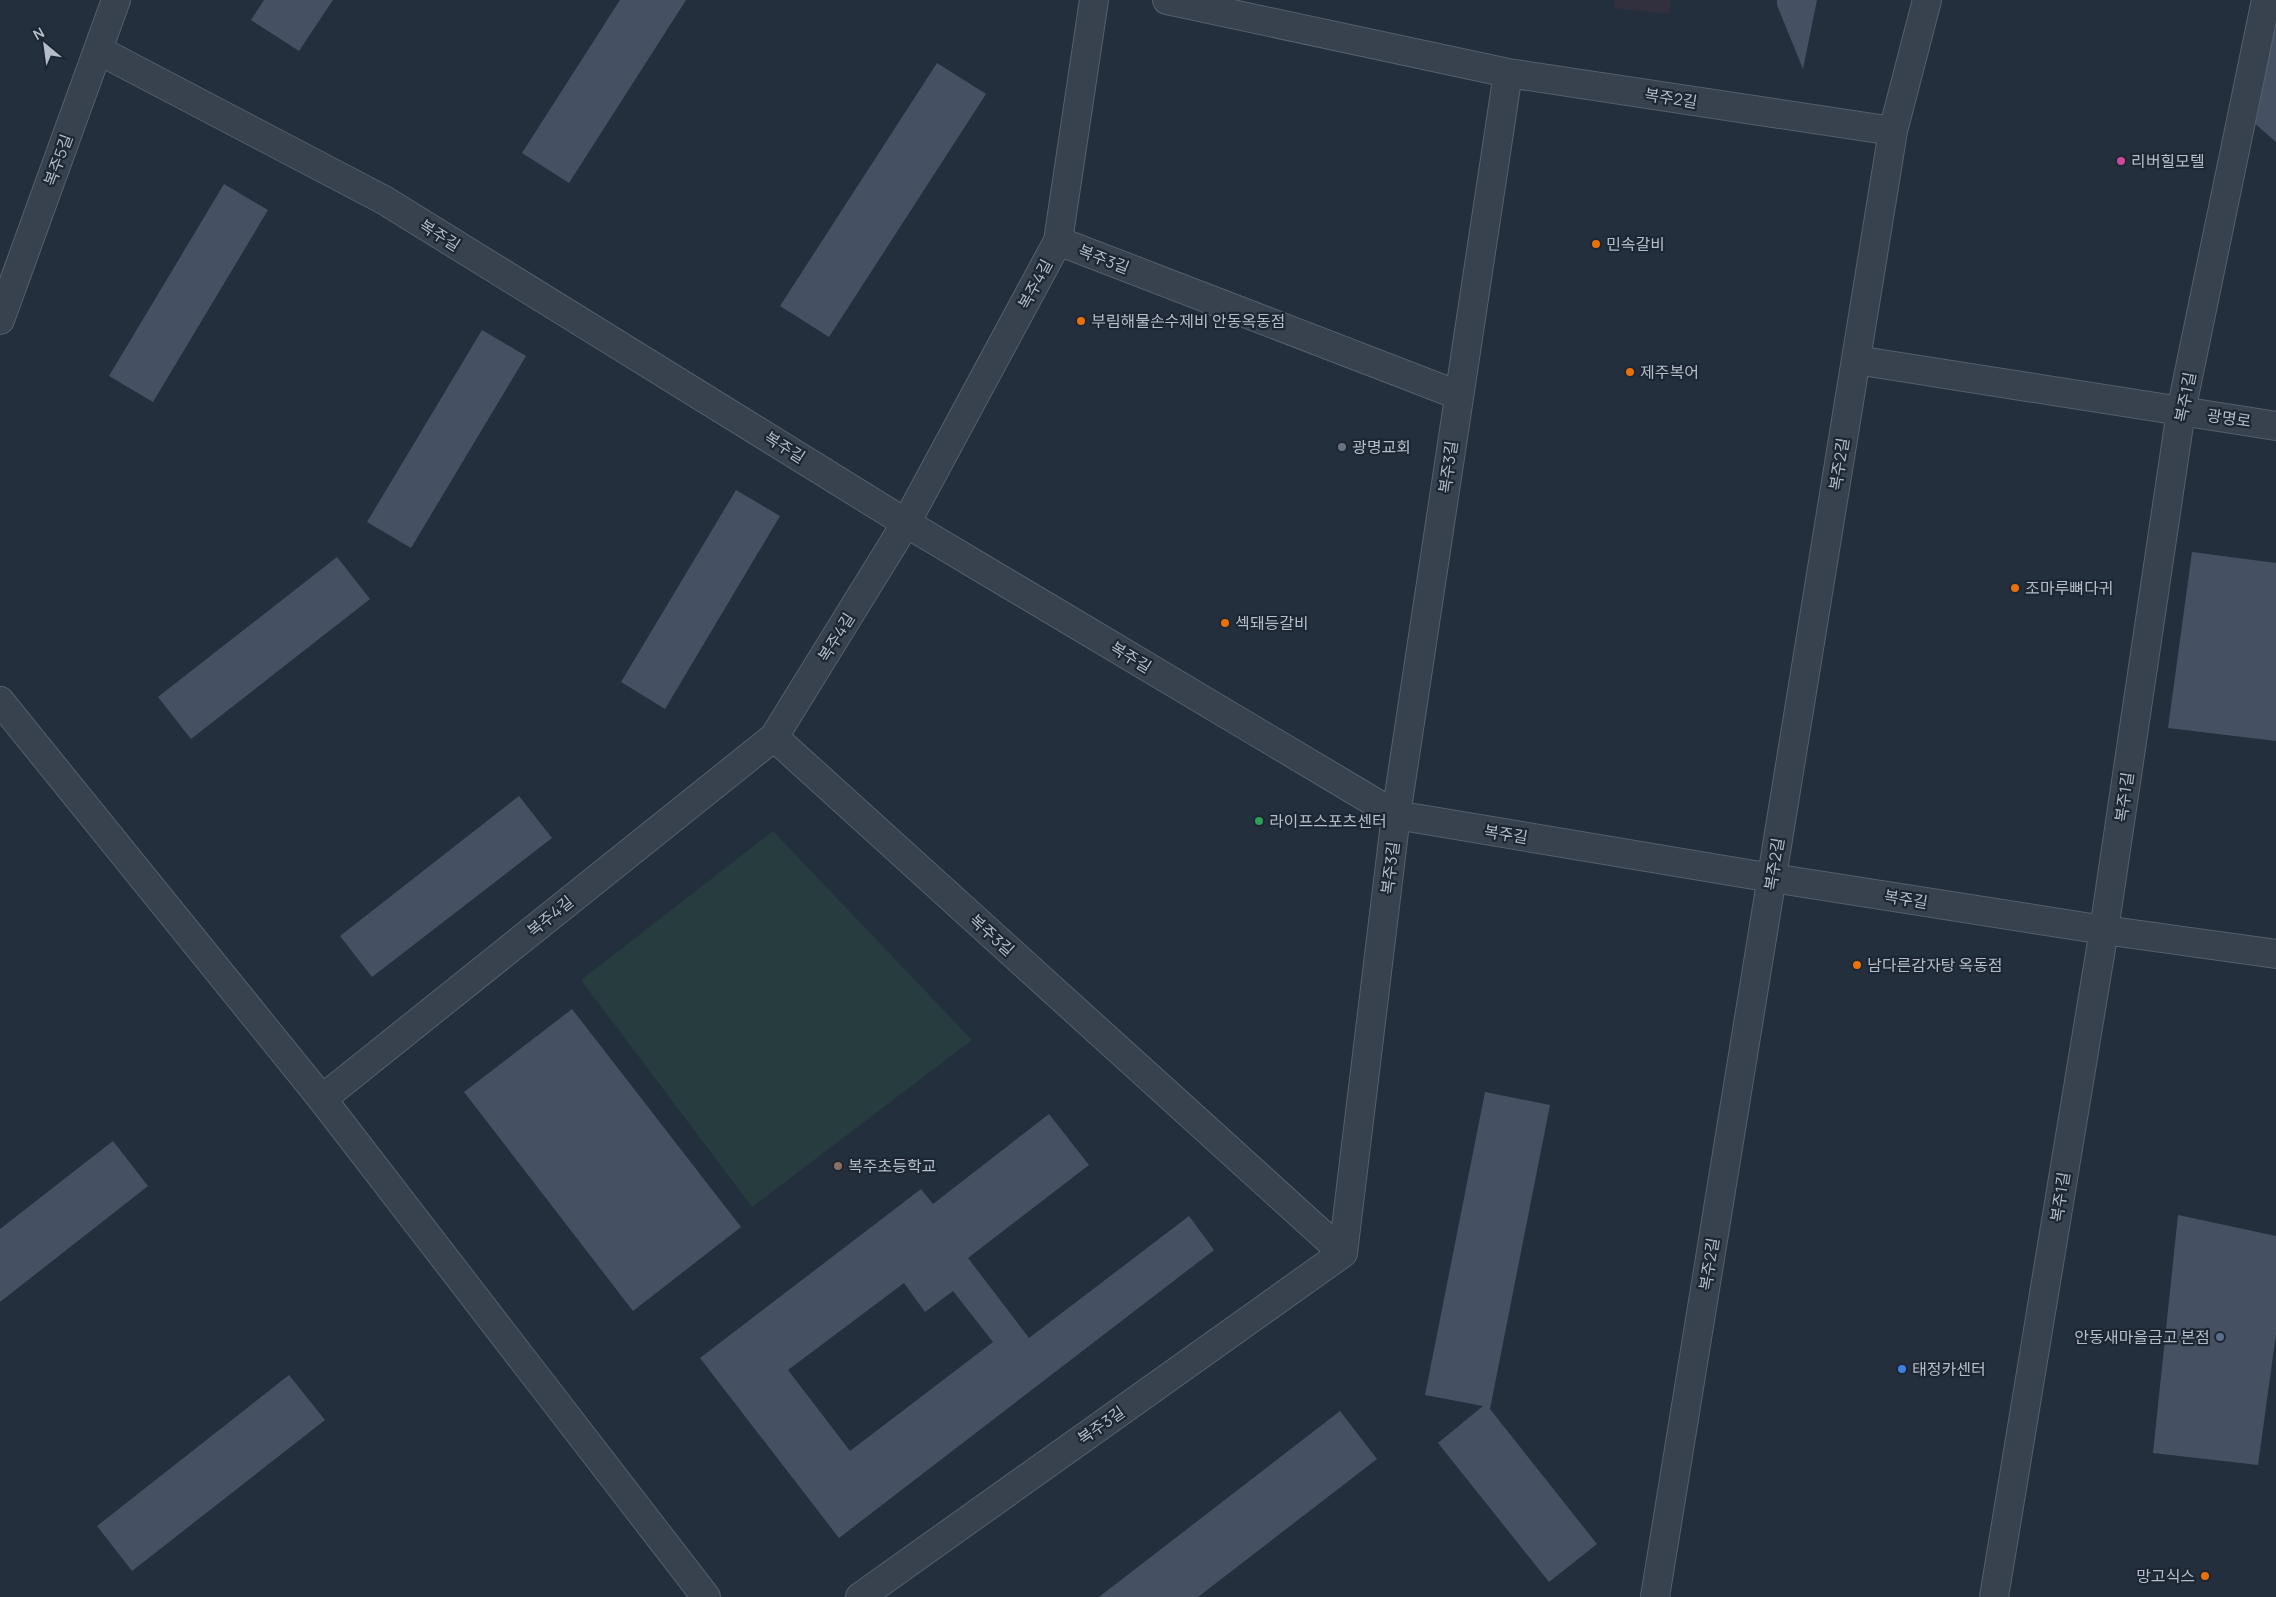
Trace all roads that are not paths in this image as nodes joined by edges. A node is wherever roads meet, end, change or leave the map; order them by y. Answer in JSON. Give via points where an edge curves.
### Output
{"nodes":[{"id":1,"x":116,"y":0,"type":"edge"},
{"id":2,"x":1094,"y":0,"type":"edge"},
{"id":3,"x":1167,"y":0,"type":"edge"},
{"id":4,"x":1927,"y":0,"type":"edge"},
{"id":5,"x":2266,"y":0,"type":"edge"},
{"id":6,"x":98,"y":50,"type":"junction"},
{"id":7,"x":1508,"y":73,"type":"junction"},
{"id":8,"x":1894,"y":131,"type":"junction"},
{"id":9,"x":1058,"y":241,"type":"junction"},
{"id":10,"x":0,"y":320,"type":"edge"},
{"id":11,"x":1856,"y":360,"type":"junction"},
{"id":12,"x":1458,"y":395,"type":"junction"},
{"id":13,"x":2181,"y":411,"type":"junction"},
{"id":14,"x":2276,"y":426,"type":"edge"},
{"id":15,"x":906,"y":523,"type":"junction"},
{"id":16,"x":0,"y":701,"type":"edge"},
{"id":17,"x":774,"y":737,"type":"junction"},
{"id":18,"x":1396,"y":816,"type":"junction"},
{"id":19,"x":1772,"y":878,"type":"junction"},
{"id":20,"x":2104,"y":930,"type":"junction"},
{"id":21,"x":2276,"y":954,"type":"edge"},
{"id":22,"x":322,"y":1099,"type":"junction"},
{"id":23,"x":1343,"y":1253,"type":"junction"},
{"id":24,"x":706,"y":1597,"type":"edge"},
{"id":25,"x":860,"y":1597,"type":"edge"},
{"id":26,"x":1655,"y":1597,"type":"edge"},
{"id":27,"x":1994,"y":1597,"type":"edge"}],
"edges":[{"from":1,"to":6,"type":"street","name":"복주5길"},
{"from":2,"to":9,"type":"street","name":"복주4길"},
{"from":3,"to":7,"type":"street","name":"복주2길"},
{"from":4,"to":8,"type":"street","name":"복주2길"},
{"from":5,"to":13,"type":"street","name":"복주1길"},
{"from":6,"to":10,"type":"street","name":"복주5길"},
{"from":6,"to":15,"type":"street","name":"복주길","via":[[384,200]]},
{"from":7,"to":8,"type":"street","name":"복주2길"},
{"from":7,"to":12,"type":"street","name":"복주3길"},
{"from":8,"to":11,"type":"street","name":"복주2길"},
{"from":9,"to":12,"type":"street","name":"복주3길"},
{"from":9,"to":15,"type":"street","name":"복주4길"},
{"from":11,"to":13,"type":"street","name":"광명로"},
{"from":11,"to":19,"type":"street","name":"복주2길"},
{"from":12,"to":18,"type":"street","name":"복주3길"},
{"from":13,"to":14,"type":"street","name":"광명로"},
{"from":13,"to":20,"type":"street","name":"복주1길"},
{"from":15,"to":17,"type":"street","name":"복주4길"},
{"from":15,"to":18,"type":"street","name":"복주길"},
{"from":16,"to":22,"type":"street"},
{"from":17,"to":22,"type":"street","name":"복주4길"},
{"from":17,"to":23,"type":"street","name":"복주3길"},
{"from":18,"to":19,"type":"street","name":"복주길"},
{"from":18,"to":23,"type":"street","name":"복주3길"},
{"from":19,"to":20,"type":"street","name":"복주길"},
{"from":19,"to":26,"type":"street","name":"복주2길"},
{"from":20,"to":21,"type":"street","name":"복주길"},
{"from":20,"to":27,"type":"street","name":"복주1길"},
{"from":22,"to":24,"type":"street"},
{"from":23,"to":25,"type":"street","name":"복주3길"}]}
